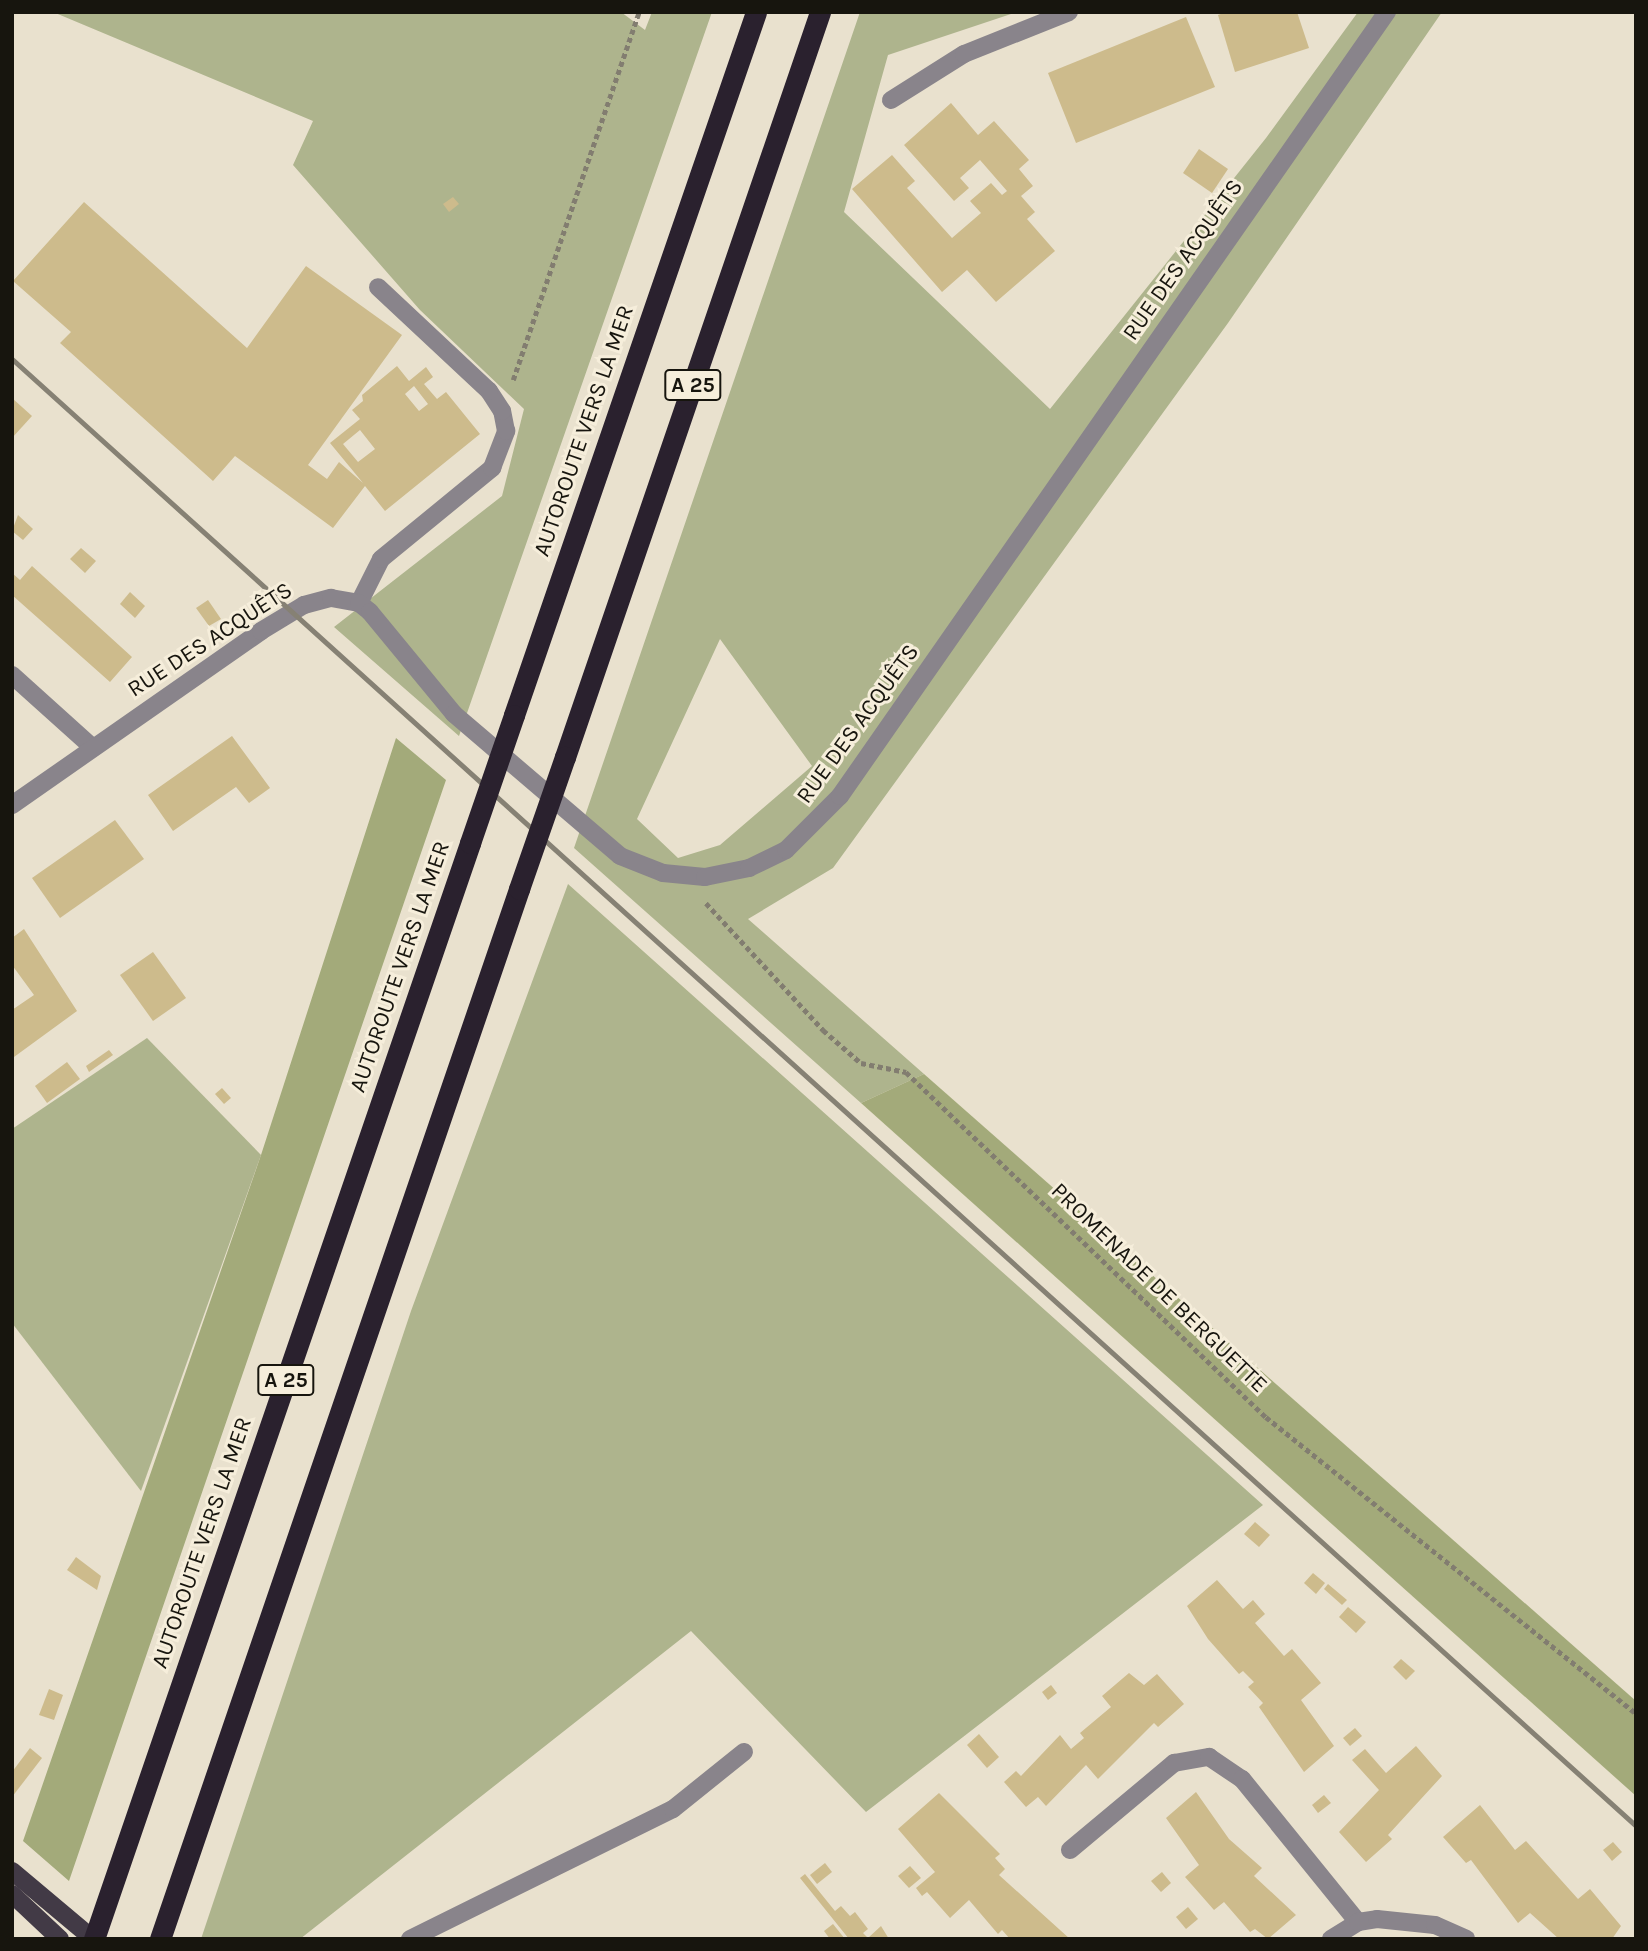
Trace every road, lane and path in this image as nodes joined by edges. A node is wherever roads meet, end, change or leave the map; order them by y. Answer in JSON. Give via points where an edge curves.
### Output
{"nodes":[{"id":1,"x":639,"y":12,"type":"edge"},
{"id":2,"x":755,"y":12,"type":"edge"},
{"id":3,"x":820,"y":12,"type":"edge"},
{"id":4,"x":1069,"y":12,"type":"edge"},
{"id":5,"x":1387,"y":12,"type":"edge"},
{"id":6,"x":891,"y":100,"type":"dead end"},
{"id":7,"x":378,"y":287,"type":"dead end"},
{"id":8,"x":502,"y":411,"type":"junction"},
{"id":9,"x":359,"y":603,"type":"junction"},
{"id":10,"x":12,"y":675,"type":"edge"},
{"id":11,"x":93,"y":748,"type":"junction"},
{"id":12,"x":12,"y":805,"type":"edge"},
{"id":13,"x":678,"y":876,"type":"junction"},
{"id":14,"x":1636,"y":1713,"type":"edge"},
{"id":15,"x":744,"y":1752,"type":"dead end"},
{"id":16,"x":1070,"y":1850,"type":"dead end"},
{"id":17,"x":12,"y":1871,"type":"edge"},
{"id":18,"x":12,"y":1895,"type":"edge"},
{"id":19,"x":1358,"y":1922,"type":"junction"},
{"id":20,"x":60,"y":1939,"type":"edge"},
{"id":21,"x":94,"y":1939,"type":"edge"},
{"id":22,"x":160,"y":1939,"type":"edge"},
{"id":23,"x":410,"y":1939,"type":"edge"},
{"id":24,"x":1331,"y":1939,"type":"edge"},
{"id":25,"x":1466,"y":1939,"type":"edge"}],
"edges":[{"from":1,"to":8,"type":"path"},
{"from":2,"to":21,"type":"highway","name":"AUTOROUTE VERS LA MER","number":"A 25","bridge":true},
{"from":3,"to":22,"type":"highway","number":"A 25","bridge":true},
{"from":4,"to":6,"type":"street","via":[[964,54]]},
{"from":5,"to":13,"type":"street","name":"RUE DES ACQUÊTS","via":[[828,810],[796,842],[759,864],[723,874]]},
{"from":7,"to":8,"type":"street","via":[[489,391]]},
{"from":8,"to":9,"type":"street","via":[[504,444],[492,468],[381,559]]},
{"from":9,"to":11,"type":"street","name":"RUE DES ACQUÊTS","via":[[331,598],[298,608]]},
{"from":9,"to":13,"type":"street","name":"RUE DES ACQUÊTS","via":[[454,714],[594,838],[632,863]]},
{"from":10,"to":11,"type":"street"},
{"from":11,"to":12,"type":"street","name":"RUE DES ACQUÊTS"},
{"from":13,"to":14,"type":"path","name":"PROMENADE DE BERGUETTE","via":[[823,1030],[861,1063],[906,1072],[1266,1417]]},
{"from":15,"to":23,"type":"street","via":[[673,1809]]},
{"from":16,"to":19,"type":"street","via":[[1174,1763],[1209,1757],[1242,1779]]},
{"from":17,"to":21,"type":"main road"},
{"from":18,"to":20,"type":"main road"},
{"from":19,"to":24,"type":"street"},
{"from":19,"to":25,"type":"street","via":[[1414,1921]]}]}
